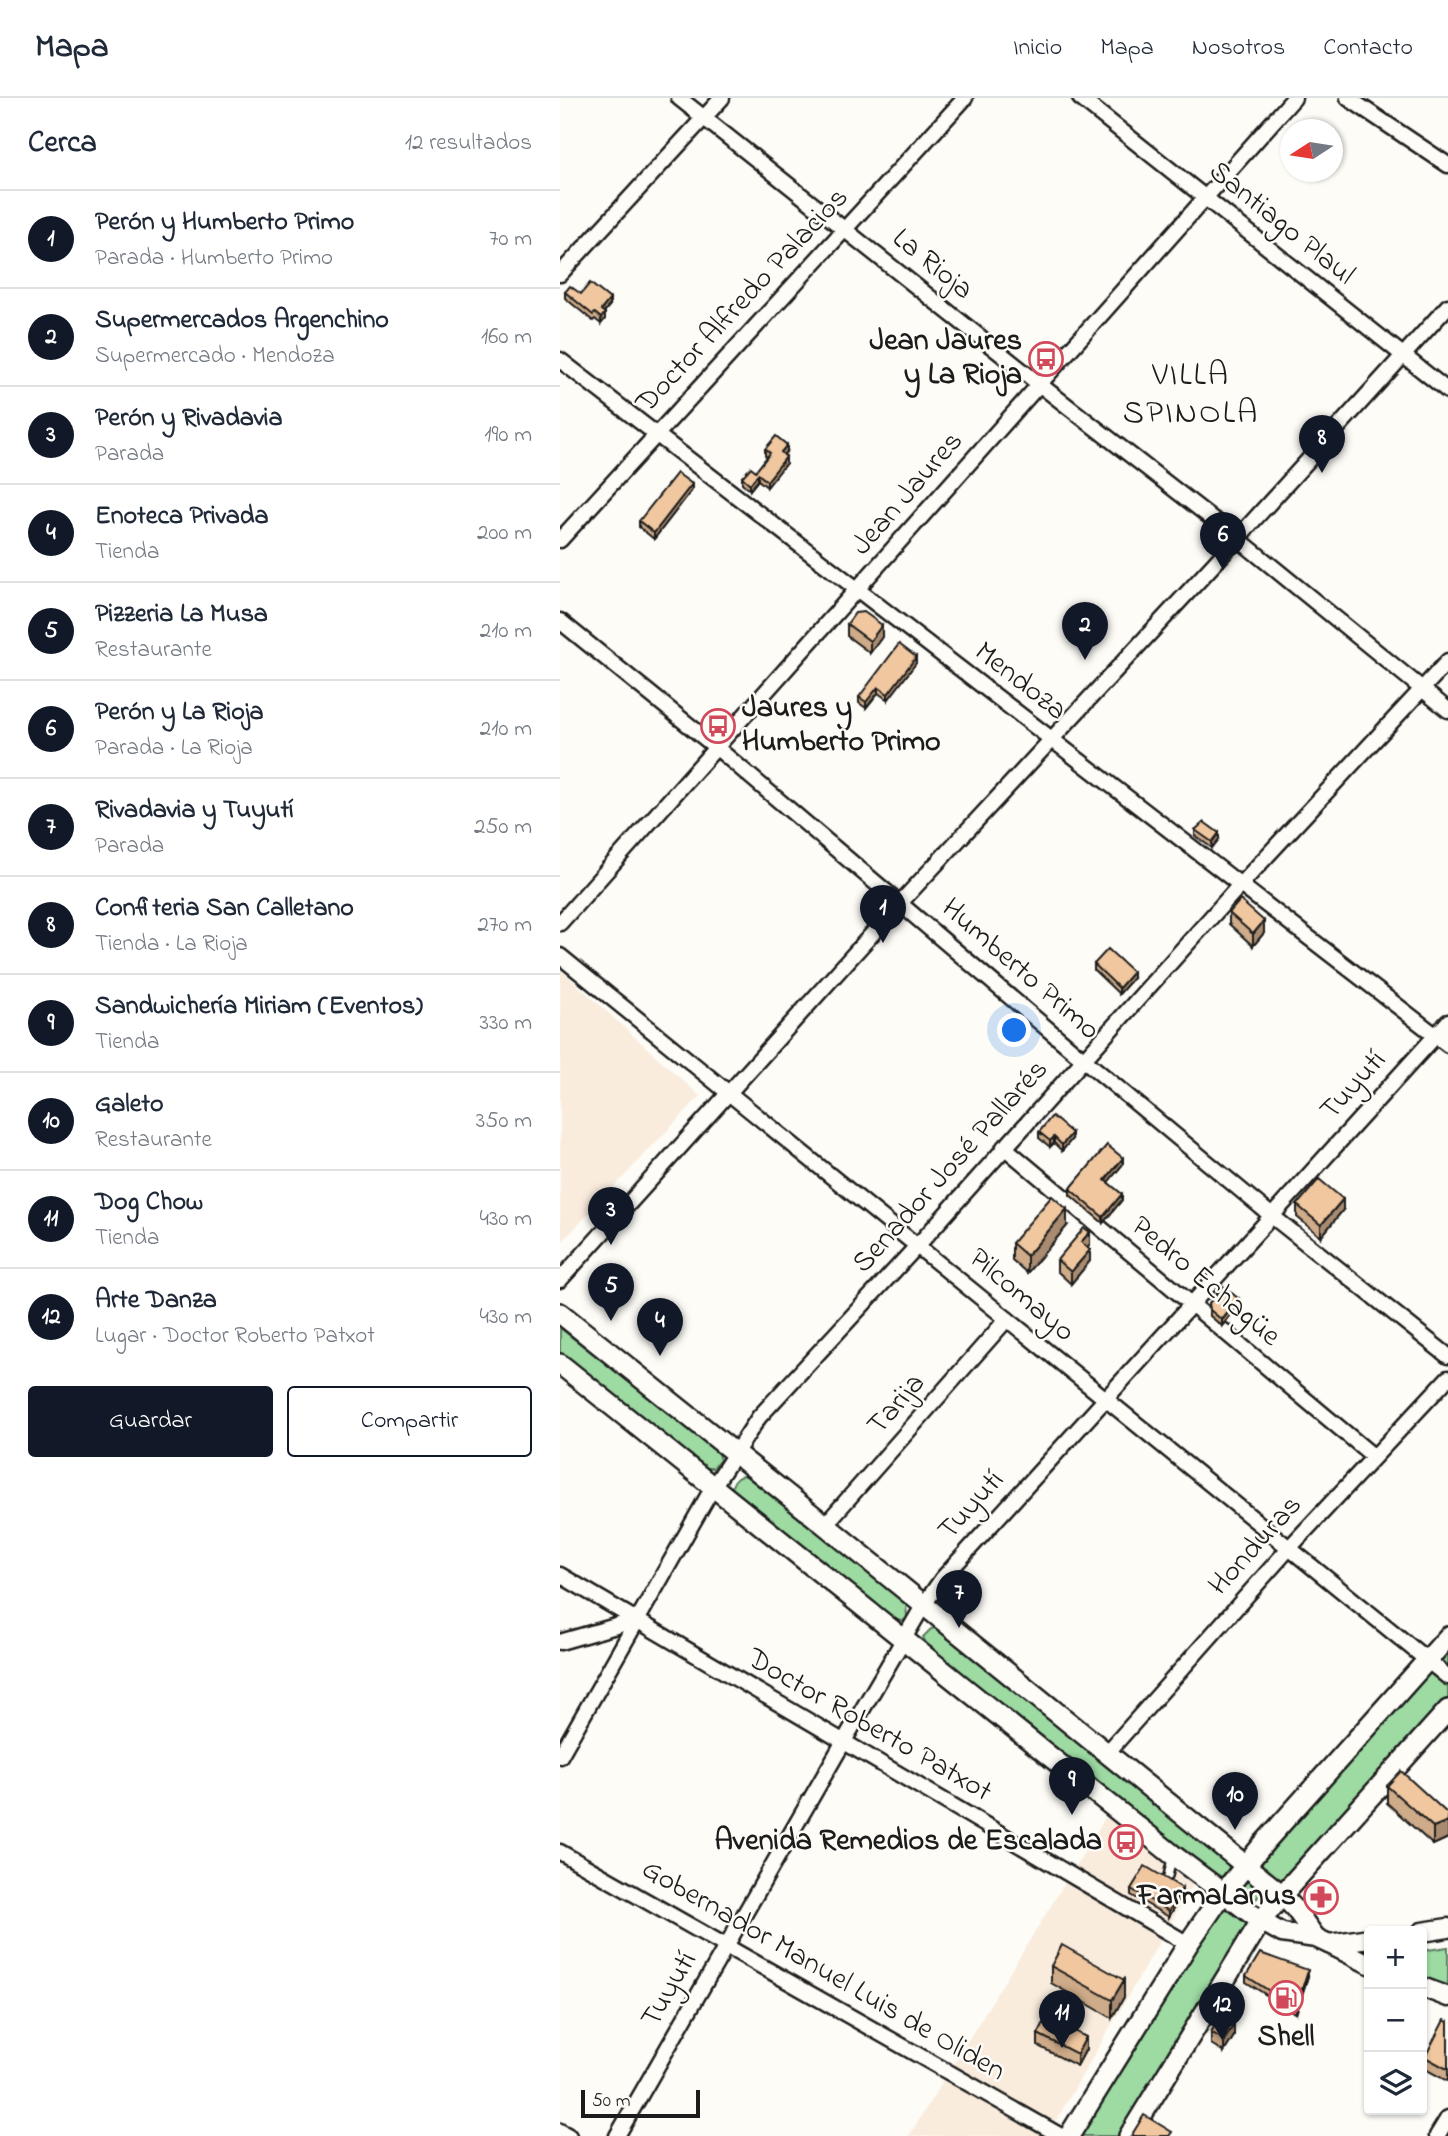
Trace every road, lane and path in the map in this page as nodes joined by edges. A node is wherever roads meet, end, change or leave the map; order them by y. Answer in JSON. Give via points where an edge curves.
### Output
{"nodes":[{"id":1,"x":679,"y":98,"type":"edge"},
{"id":2,"x":722,"y":98,"type":"edge"},
{"id":3,"x":965,"y":98,"type":"edge"},
{"id":4,"x":1080,"y":98,"type":"edge"},
{"id":5,"x":1294,"y":98,"type":"edge"},
{"id":6,"x":1348,"y":98,"type":"edge"},
{"id":7,"x":704,"y":118,"type":"junction"},
{"id":8,"x":1448,"y":165,"type":"edge"},
{"id":9,"x":1206,"y":198,"type":"junction"},
{"id":10,"x":845,"y":229,"type":"junction"},
{"id":11,"x":560,"y":274,"type":"edge"},
{"id":12,"x":1448,"y":306,"type":"edge"},
{"id":13,"x":1403,"y":355,"type":"junction"},
{"id":14,"x":560,"y":360,"type":"edge"},
{"id":15,"x":1039,"y":384,"type":"junction"},
{"id":16,"x":1448,"y":391,"type":"edge"},
{"id":17,"x":656,"y":434,"type":"junction"},
{"id":18,"x":1237,"y":538,"type":"junction"},
{"id":19,"x":560,"y":540,"type":"edge"},
{"id":20,"x":858,"y":590,"type":"junction"},
{"id":21,"x":560,"y":621,"type":"edge"},
{"id":22,"x":1448,"y":661,"type":"edge"},
{"id":23,"x":1422,"y":689,"type":"junction"},
{"id":24,"x":1448,"y":710,"type":"edge"},
{"id":25,"x":1051,"y":739,"type":"junction"},
{"id":26,"x":717,"y":748,"type":"junction"},
{"id":27,"x":1240,"y":885,"type":"junction"},
{"id":28,"x":901,"y":902,"type":"junction"},
{"id":29,"x":560,"y":923,"type":"edge"},
{"id":30,"x":560,"y":956,"type":"edge"},
{"id":31,"x":1448,"y":1022,"type":"edge"},
{"id":32,"x":1435,"y":1035,"type":"junction"},
{"id":33,"x":1448,"y":1045,"type":"edge"},
{"id":34,"x":1083,"y":1059,"type":"junction"},
{"id":35,"x":730,"y":1093,"type":"junction"},
{"id":36,"x":1004,"y":1147,"type":"junction"},
{"id":37,"x":1272,"y":1216,"type":"junction"},
{"id":38,"x":918,"y":1245,"type":"junction"},
{"id":39,"x":560,"y":1280,"type":"edge"},
{"id":40,"x":1191,"y":1304,"type":"junction"},
{"id":41,"x":560,"y":1313,"type":"edge"},
{"id":42,"x":1007,"y":1319,"type":"junction"},
{"id":43,"x":1448,"y":1356,"type":"edge"},
{"id":44,"x":560,"y":1364,"type":"edge"},
{"id":45,"x":1448,"y":1378,"type":"edge"},
{"id":46,"x":1104,"y":1399,"type":"junction"},
{"id":47,"x":734,"y":1453,"type":"junction"},
{"id":48,"x":1373,"y":1456,"type":"junction"},
{"id":49,"x":713,"y":1487,"type":"junction"},
{"id":50,"x":825,"y":1525,"type":"junction"},
{"id":51,"x":1290,"y":1547,"type":"junction"},
{"id":52,"x":560,"y":1575,"type":"edge"},
{"id":53,"x":923,"y":1606,"type":"junction"},
{"id":54,"x":637,"y":1620,"type":"junction"},
{"id":55,"x":1448,"y":1637,"type":"edge"},
{"id":56,"x":904,"y":1639,"type":"junction"},
{"id":57,"x":560,"y":1642,"type":"edge"},
{"id":58,"x":1428,"y":1660,"type":"junction"},
{"id":59,"x":1448,"y":1677,"type":"edge"},
{"id":60,"x":1448,"y":1710,"type":"edge"},
{"id":61,"x":844,"y":1741,"type":"junction"},
{"id":62,"x":1107,"y":1753,"type":"junction"},
{"id":63,"x":560,"y":1756,"type":"edge"},
{"id":64,"x":560,"y":1852,"type":"edge"},
{"id":65,"x":1173,"y":1855,"type":"junction"},
{"id":66,"x":1245,"y":1865,"type":"junction"},
{"id":67,"x":1223,"y":1893,"type":"junction"},
{"id":68,"x":1282,"y":1895,"type":"junction"},
{"id":69,"x":1153,"y":1896,"type":"edge"},
{"id":70,"x":1261,"y":1921,"type":"junction"},
{"id":71,"x":1448,"y":1928,"type":"edge"},
{"id":72,"x":1427,"y":1931,"type":"edge"},
{"id":73,"x":1364,"y":1938,"type":"edge"},
{"id":74,"x":1322,"y":1941,"type":"junction"},
{"id":75,"x":1188,"y":1944,"type":"junction"},
{"id":76,"x":725,"y":1947,"type":"junction"},
{"id":77,"x":1364,"y":1962,"type":"edge"},
{"id":78,"x":1427,"y":1989,"type":"edge"},
{"id":79,"x":1448,"y":1997,"type":"edge"},
{"id":80,"x":1448,"y":2118,"type":"edge"},
{"id":81,"x":560,"y":2131,"type":"edge"},
{"id":82,"x":569,"y":2136,"type":"edge"},
{"id":83,"x":617,"y":2136,"type":"edge"},
{"id":84,"x":1061,"y":2136,"type":"edge"},
{"id":85,"x":1069,"y":2136,"type":"edge"},
{"id":86,"x":1129,"y":2136,"type":"edge"},
{"id":87,"x":1437,"y":2136,"type":"edge"}],
"edges":[{"from":1,"to":7,"type":"street","name":"La Rioja"},
{"from":2,"to":7,"type":"street"},
{"from":3,"to":10,"type":"street","name":"Doctor Alfredo Palacios"},
{"from":4,"to":9,"type":"street","name":"Santiago Plaul"},
{"from":5,"to":9,"type":"street","name":"Jean Jaures"},
{"from":6,"to":8,"type":"street"},
{"from":7,"to":10,"type":"street","name":"La Rioja"},
{"from":7,"to":11,"type":"street"},
{"from":9,"to":13,"type":"street","name":"Santiago Plaul"},
{"from":9,"to":15,"type":"street","name":"Jean Jaures"},
{"from":10,"to":15,"type":"street","name":"La Rioja"},
{"from":10,"to":17,"type":"street","name":"Doctor Alfredo Palacios"},
{"from":12,"to":13,"type":"street"},
{"from":13,"to":16,"type":"street","name":"Santiago Plaul"},
{"from":13,"to":18,"type":"street"},
{"from":14,"to":17,"type":"street","name":"Mendoza"},
{"from":15,"to":18,"type":"street","name":"La Rioja"},
{"from":15,"to":20,"type":"street","name":"Jean Jaures"},
{"from":17,"to":19,"type":"street","name":"Doctor Alfredo Palacios"},
{"from":17,"to":20,"type":"street","name":"Mendoza"},
{"from":18,"to":23,"type":"street","name":"La Rioja"},
{"from":18,"to":25,"type":"street"},
{"from":20,"to":25,"type":"street","name":"Mendoza"},
{"from":20,"to":26,"type":"street","name":"Jean Jaures"},
{"from":21,"to":26,"type":"street","name":"Humberto Primo"},
{"from":22,"to":23,"type":"street","name":"Senador José Pallarés"},
{"from":23,"to":24,"type":"street","name":"La Rioja"},
{"from":23,"to":27,"type":"street","name":"Senador José Pallarés"},
{"from":25,"to":27,"type":"street","name":"Mendoza"},
{"from":25,"to":28,"type":"street"},
{"from":26,"to":28,"type":"street","name":"Humberto Primo"},
{"from":26,"to":29,"type":"street","name":"Jean Jaures"},
{"from":27,"to":32,"type":"street","name":"Mendoza"},
{"from":27,"to":34,"type":"street","name":"Senador José Pallarés"},
{"from":28,"to":34,"type":"street","name":"Humberto Primo"},
{"from":28,"to":35,"type":"street"},
{"from":30,"to":35,"type":"street","name":"Pilcomayo"},
{"from":31,"to":32,"type":"street","name":"Tuyutí"},
{"from":32,"to":33,"type":"street","name":"Mendoza"},
{"from":32,"to":37,"type":"street","name":"Tuyutí"},
{"from":34,"to":36,"type":"street","name":"Senador José Pallarés"},
{"from":34,"to":37,"type":"street","name":"Humberto Primo"},
{"from":35,"to":38,"type":"street","name":"Pilcomayo"},
{"from":35,"to":39,"type":"street"},
{"from":36,"to":38,"type":"street","name":"Senador José Pallarés"},
{"from":36,"to":40,"type":"street","name":"Pedro Echagüe"},
{"from":37,"to":40,"type":"street","name":"Tuyutí"},
{"from":37,"to":43,"type":"street","name":"Humberto Primo"},
{"from":38,"to":42,"type":"street","name":"Pilcomayo"},
{"from":38,"to":47,"type":"street","name":"Senador José Pallarés","via":[[759,1417]]},
{"from":40,"to":46,"type":"street","name":"Tuyutí"},
{"from":40,"to":48,"type":"street","name":"Pedro Echagüe"},
{"from":41,"to":47,"type":"main road"},
{"from":42,"to":46,"type":"street","name":"Pilcomayo"},
{"from":42,"to":50,"type":"street","name":"Tarija"},
{"from":44,"to":49,"type":"main road"},
{"from":45,"to":48,"type":"street","name":"Honduras"},
{"from":46,"to":51,"type":"street","name":"Pilcomayo"},
{"from":46,"to":53,"type":"street","name":"Tuyutí"},
{"from":47,"to":49,"type":"street","name":"Senador José Pallarés"},
{"from":47,"to":50,"type":"main road"},
{"from":48,"to":51,"type":"street","name":"Honduras"},
{"from":49,"to":54,"type":"street","name":"Senador José Pallarés"},
{"from":49,"to":56,"type":"main road"},
{"from":50,"to":53,"type":"main road"},
{"from":51,"to":58,"type":"street","name":"Pilcomayo"},
{"from":51,"to":62,"type":"street","name":"Honduras"},
{"from":52,"to":54,"type":"street","name":"Doctor Roberto Patxot"},
{"from":53,"to":56,"type":"street","name":"Tuyutí"},
{"from":53,"to":62,"type":"main road"},
{"from":54,"to":57,"type":"street"},
{"from":54,"to":61,"type":"street","name":"Doctor Roberto Patxot"},
{"from":54,"to":63,"type":"street","name":"Senador José Pallarés"},
{"from":55,"to":58,"type":"main road"},
{"from":56,"to":61,"type":"street","name":"Tuyutí"},
{"from":56,"to":65,"type":"main road"},
{"from":58,"to":59,"type":"street","name":"Pilcomayo"},
{"from":58,"to":66,"type":"main road"},
{"from":60,"to":68,"type":"main road"},
{"from":61,"to":75,"type":"street","name":"Doctor Roberto Patxot","via":[[1142,1910]]},
{"from":61,"to":76,"type":"street","name":"Tuyutí"},
{"from":62,"to":66,"type":"main road"},
{"from":64,"to":76,"type":"street","name":"Gobernador Manuel Luis de Oliden"},
{"from":65,"to":67,"type":"main road"},
{"from":65,"to":69,"type":"lane","via":[[1168,1876]]},
{"from":66,"to":67,"type":"main road"},
{"from":66,"to":68,"type":"main road"},
{"from":67,"to":70,"type":"main road"},
{"from":67,"to":75,"type":"main road"},
{"from":68,"to":70,"type":"main road"},
{"from":68,"to":74,"type":"street"},
{"from":70,"to":74,"type":"street","via":[[1282,1933]]},
{"from":70,"to":86,"type":"main road"},
{"from":71,"to":72,"type":"street"},
{"from":73,"to":74,"type":"street"},
{"from":74,"to":77,"type":"street"},
{"from":75,"to":85,"type":"main road"},
{"from":76,"to":83,"type":"street","name":"Tuyutí"},
{"from":76,"to":84,"type":"street","name":"Gobernador Manuel Luis de Oliden"},
{"from":78,"to":79,"type":"street"},
{"from":80,"to":87,"type":"street"},
{"from":81,"to":82,"type":"street"}]}
